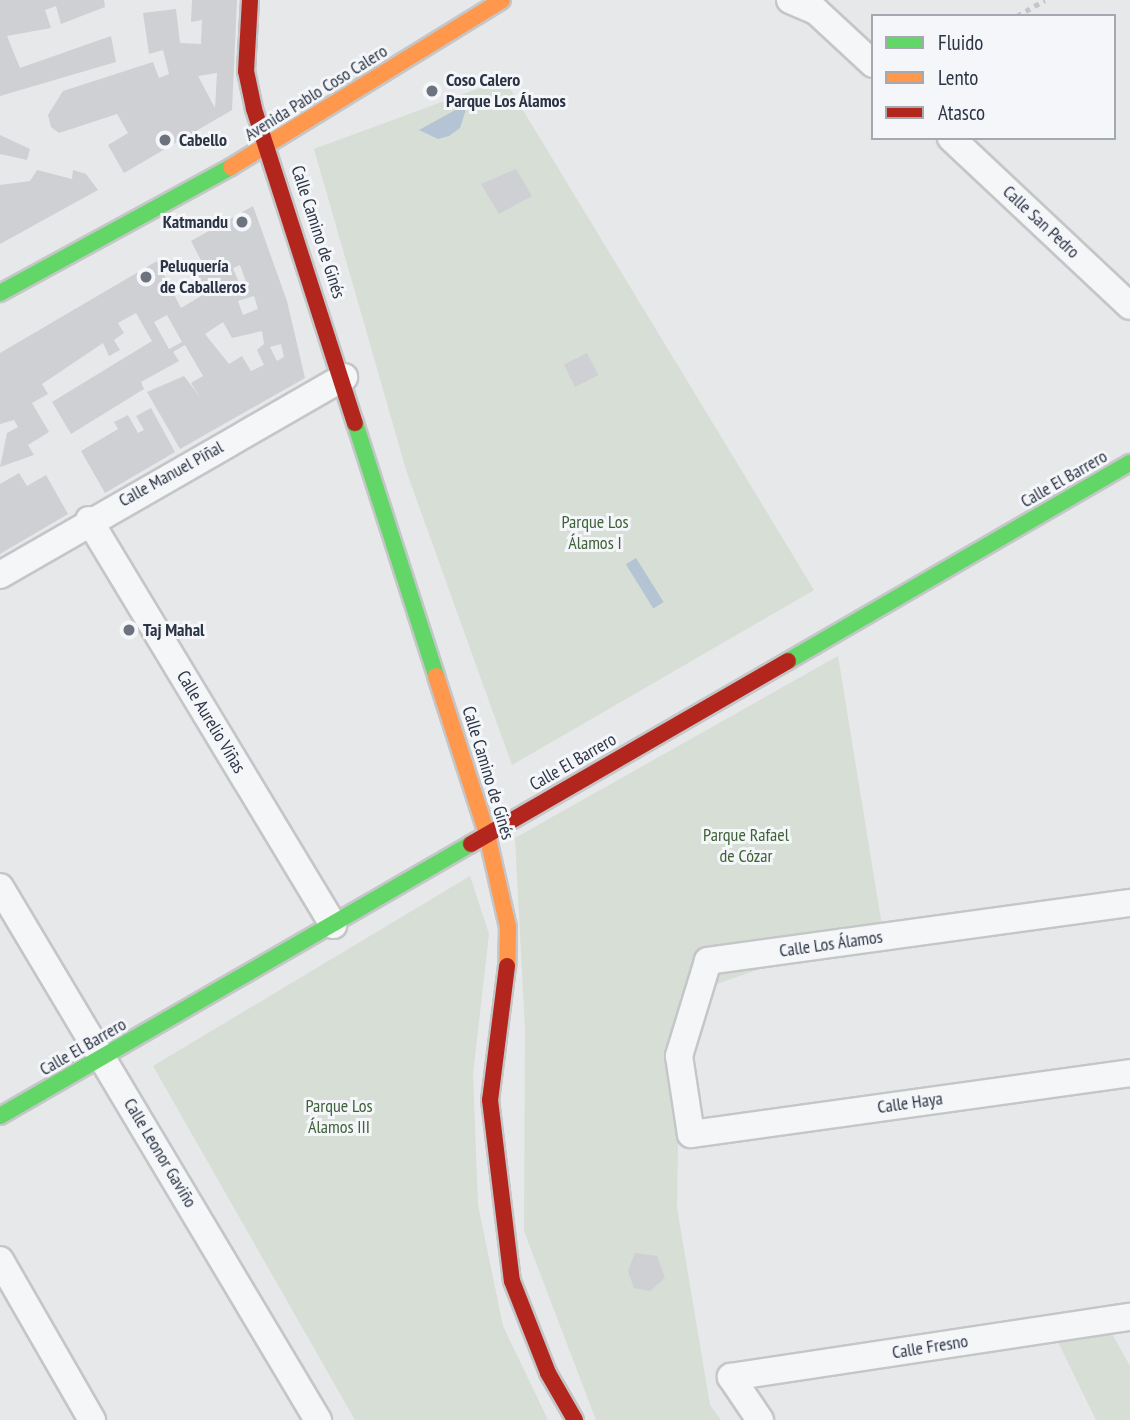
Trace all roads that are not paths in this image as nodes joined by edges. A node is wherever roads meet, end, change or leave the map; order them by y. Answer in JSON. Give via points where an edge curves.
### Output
{"nodes":[{"id":1,"x":250,"y":0,"type":"edge"},
{"id":2,"x":502,"y":0,"type":"edge"},
{"id":3,"x":790,"y":0,"type":"edge"},
{"id":4,"x":871,"y":62,"type":"edge"},
{"id":5,"x":953,"y":140,"type":"edge"},
{"id":6,"x":271,"y":146,"type":"junction"},
{"id":7,"x":0,"y":293,"type":"edge"},
{"id":8,"x":1130,"y":306,"type":"edge"},
{"id":9,"x":344,"y":377,"type":"junction"},
{"id":10,"x":1130,"y":463,"type":"edge"},
{"id":11,"x":89,"y":520,"type":"junction"},
{"id":12,"x":0,"y":575,"type":"edge"},
{"id":13,"x":487,"y":834,"type":"junction"},
{"id":14,"x":0,"y":887,"type":"edge"},
{"id":15,"x":1130,"y":903,"type":"edge"},
{"id":16,"x":333,"y":925,"type":"junction"},
{"id":17,"x":103,"y":1058,"type":"junction"},
{"id":18,"x":1130,"y":1073,"type":"edge"},
{"id":19,"x":0,"y":1116,"type":"edge"},
{"id":20,"x":691,"y":1134,"type":"joint"},
{"id":21,"x":0,"y":1260,"type":"edge"},
{"id":22,"x":1130,"y":1317,"type":"edge"},
{"id":23,"x":92,"y":1420,"type":"edge"},
{"id":24,"x":318,"y":1420,"type":"edge"},
{"id":25,"x":575,"y":1420,"type":"edge"},
{"id":26,"x":760,"y":1420,"type":"edge"}],
"edges":[{"from":1,"to":6,"type":"street","name":"Calle Camino de Ginés","via":[[246,71]]},
{"from":2,"to":6,"type":"street","name":"Avenida Pablo Coso Calero"},
{"from":3,"to":4,"type":"street","via":[[816,10]]},
{"from":5,"to":8,"type":"street","name":"Calle San Pedro"},
{"from":6,"to":7,"type":"street","name":"Avenida Pablo Coso Calero"},
{"from":6,"to":9,"type":"street","name":"Calle Camino de Ginés"},
{"from":9,"to":11,"type":"street","name":"Calle Manuel Piñal"},
{"from":9,"to":13,"type":"street","name":"Calle Camino de Ginés"},
{"from":10,"to":13,"type":"street","name":"Calle El Barrero"},
{"from":11,"to":12,"type":"street","name":"Calle Manuel Piñal"},
{"from":11,"to":16,"type":"street","name":"Calle Aurelio Viñas"},
{"from":13,"to":16,"type":"street","name":"Calle El Barrero"},
{"from":13,"to":25,"type":"street","name":"Calle Camino de Ginés","via":[[508,927],[505,1012],[490,1100],[498,1187],[513,1281],[548,1373]]},
{"from":14,"to":17,"type":"street","name":"Calle Leonor Gaviño"},
{"from":15,"to":20,"type":"street","name":"Calle Los Álamos","via":[[708,961],[679,1056]]},
{"from":16,"to":17,"type":"street","name":"Calle El Barrero"},
{"from":17,"to":19,"type":"street","name":"Calle El Barrero"},
{"from":17,"to":24,"type":"street","name":"Calle Leonor Gaviño"},
{"from":18,"to":20,"type":"street","name":"Calle Haya"},
{"from":21,"to":23,"type":"street"},
{"from":22,"to":26,"type":"street","name":"Calle Fresno","via":[[731,1377]]}]}
